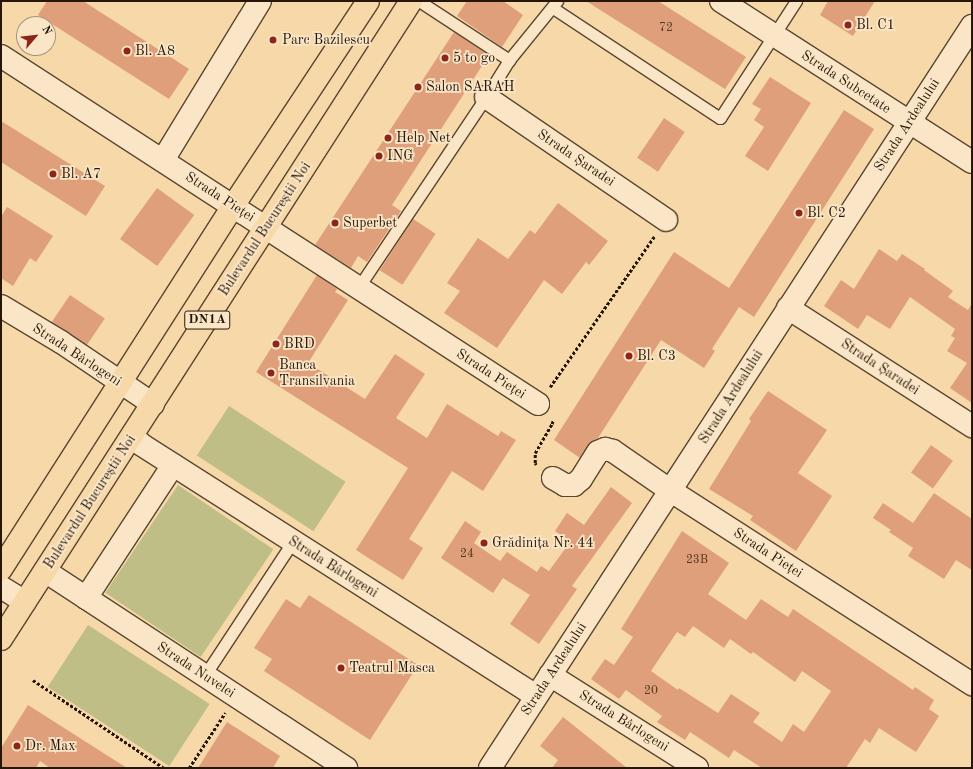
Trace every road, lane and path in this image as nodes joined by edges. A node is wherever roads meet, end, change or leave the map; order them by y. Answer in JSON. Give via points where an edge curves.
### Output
{"nodes":[{"id":1,"x":260,"y":1,"type":"edge"},
{"id":2,"x":368,"y":1,"type":"edge"},
{"id":3,"x":411,"y":1,"type":"edge"},
{"id":4,"x":419,"y":1,"type":"edge"},
{"id":5,"x":721,"y":1,"type":"edge"},
{"id":6,"x":796,"y":1,"type":"edge"},
{"id":7,"x":555,"y":4,"type":"edge"},
{"id":8,"x":972,"y":26,"type":"edge"},
{"id":9,"x":774,"y":36,"type":"junction"},
{"id":10,"x":1,"y":56,"type":"edge"},
{"id":11,"x":509,"y":60,"type":"junction"},
{"id":12,"x":486,"y":97,"type":"junction"},
{"id":13,"x":909,"y":123,"type":"junction"},
{"id":14,"x":163,"y":160,"type":"junction"},
{"id":15,"x":972,"y":162,"type":"edge"},
{"id":16,"x":233,"y":206,"type":"junction"},
{"id":17,"x":666,"y":220,"type":"joint"},
{"id":18,"x":267,"y":227,"type":"junction"},
{"id":19,"x":358,"y":288,"type":"junction"},
{"id":20,"x":1,"y":306,"type":"edge"},
{"id":21,"x":788,"y":308,"type":"junction"},
{"id":22,"x":120,"y":383,"type":"junction"},
{"id":23,"x":153,"y":404,"type":"junction"},
{"id":24,"x":538,"y":404,"type":"junction"},
{"id":25,"x":972,"y":426,"type":"edge"},
{"id":26,"x":132,"y":436,"type":"junction"},
{"id":27,"x":173,"y":465,"type":"junction"},
{"id":28,"x":553,"y":478,"type":"joint"},
{"id":29,"x":671,"y":491,"type":"junction"},
{"id":30,"x":292,"y":541,"type":"junction"},
{"id":31,"x":1,"y":568,"type":"edge"},
{"id":32,"x":45,"y":571,"type":"junction"},
{"id":33,"x":1,"y":587,"type":"edge"},
{"id":34,"x":86,"y":598,"type":"junction"},
{"id":35,"x":24,"y":602,"type":"junction"},
{"id":36,"x":1,"y":639,"type":"edge"},
{"id":37,"x":550,"y":674,"type":"junction"},
{"id":38,"x":205,"y":675,"type":"junction"},
{"id":39,"x":33,"y":680,"type":"dead end"},
{"id":40,"x":972,"y":684,"type":"edge"},
{"id":41,"x":536,"y":696,"type":"junction"},
{"id":42,"x":226,"y":713,"type":"dead end"},
{"id":43,"x":164,"y":768,"type":"edge"},
{"id":44,"x":189,"y":768,"type":"edge"},
{"id":45,"x":346,"y":768,"type":"edge"},
{"id":46,"x":490,"y":768,"type":"edge"},
{"id":47,"x":698,"y":768,"type":"edge"}],
"edges":[{"from":1,"to":14,"type":"street"},
{"from":2,"to":16,"type":"main road","number":"DN1A"},
{"from":3,"to":18,"type":"main road","name":"Bulevardul Bucureștii Noi","number":"DN1A"},
{"from":4,"to":11,"type":"lane"},
{"from":5,"to":9,"type":"street","name":"Strada Subcetate"},
{"from":6,"to":9,"type":"lane"},
{"from":7,"to":9,"type":"lane","via":[[720,118]]},
{"from":7,"to":11,"type":"lane"},
{"from":8,"to":13,"type":"street","name":"Strada Ardealului"},
{"from":9,"to":13,"type":"street","name":"Strada Subcetate"},
{"from":10,"to":14,"type":"street","name":"Strada Pieței"},
{"from":11,"to":12,"type":"lane"},
{"from":12,"to":17,"type":"street","name":"Strada Șaradei"},
{"from":12,"to":19,"type":"lane"},
{"from":13,"to":15,"type":"street","name":"Strada Subcetate"},
{"from":13,"to":21,"type":"street","name":"Strada Ardealului"},
{"from":14,"to":16,"type":"street","name":"Strada Pieței"},
{"from":16,"to":18,"type":"street","name":"Strada Pieței"},
{"from":16,"to":22,"type":"main road","number":"DN1A"},
{"from":17,"to":24,"type":"path"},
{"from":18,"to":19,"type":"street","name":"Strada Pieței"},
{"from":18,"to":23,"type":"main road","name":"Bulevardul Bucureștii Noi","number":"DN1A"},
{"from":19,"to":24,"type":"street","name":"Strada Pieței"},
{"from":20,"to":22,"type":"street","name":"Strada Bârlogeni","via":[[61,342]]},
{"from":21,"to":25,"type":"street","name":"Strada Șaradei"},
{"from":21,"to":29,"type":"street","name":"Strada Ardealului"},
{"from":22,"to":23,"type":"street","name":"Strada Bârlogeni"},
{"from":22,"to":31,"type":"main road","number":"DN1A"},
{"from":23,"to":26,"type":"main road","name":"Bulevardul Bucureștii Noi","number":"DN1A"},
{"from":24,"to":28,"type":"path","via":[[550,412],[553,418],[535,453],[535,463],[541,471]]},
{"from":26,"to":27,"type":"street","name":"Strada Bârlogeni"},
{"from":26,"to":32,"type":"main road","name":"Bulevardul Bucureștii Noi","number":"DN1A"},
{"from":27,"to":30,"type":"street","name":"Strada Bârlogeni"},
{"from":27,"to":34,"type":"street"},
{"from":28,"to":29,"type":"street","name":"Strada Pieței","via":[[565,485],[574,485],[581,479],[598,452],[605,448],[613,450]]},
{"from":29,"to":37,"type":"street","name":"Strada Ardealului"},
{"from":29,"to":40,"type":"street","name":"Strada Pieței"},
{"from":30,"to":38,"type":"lane"},
{"from":30,"to":41,"type":"street","name":"Strada Bârlogeni"},
{"from":32,"to":34,"type":"street","name":"Strada Nuvelei"},
{"from":32,"to":35,"type":"main road","name":"Bulevardul Bucureștii Noi","number":"DN1A"},
{"from":33,"to":35,"type":"street"},
{"from":34,"to":38,"type":"street","name":"Strada Nuvelei"},
{"from":35,"to":36,"type":"main road","name":"Bulevardul Bucureștii Noi","number":"DN1A"},
{"from":37,"to":41,"type":"street","name":"Strada Ardealului"},
{"from":37,"to":47,"type":"street","name":"Strada Bârlogeni"},
{"from":38,"to":45,"type":"street","name":"Strada Nuvelei"},
{"from":39,"to":43,"type":"path"},
{"from":41,"to":46,"type":"street","name":"Strada Ardealului"},
{"from":42,"to":44,"type":"path"}]}
